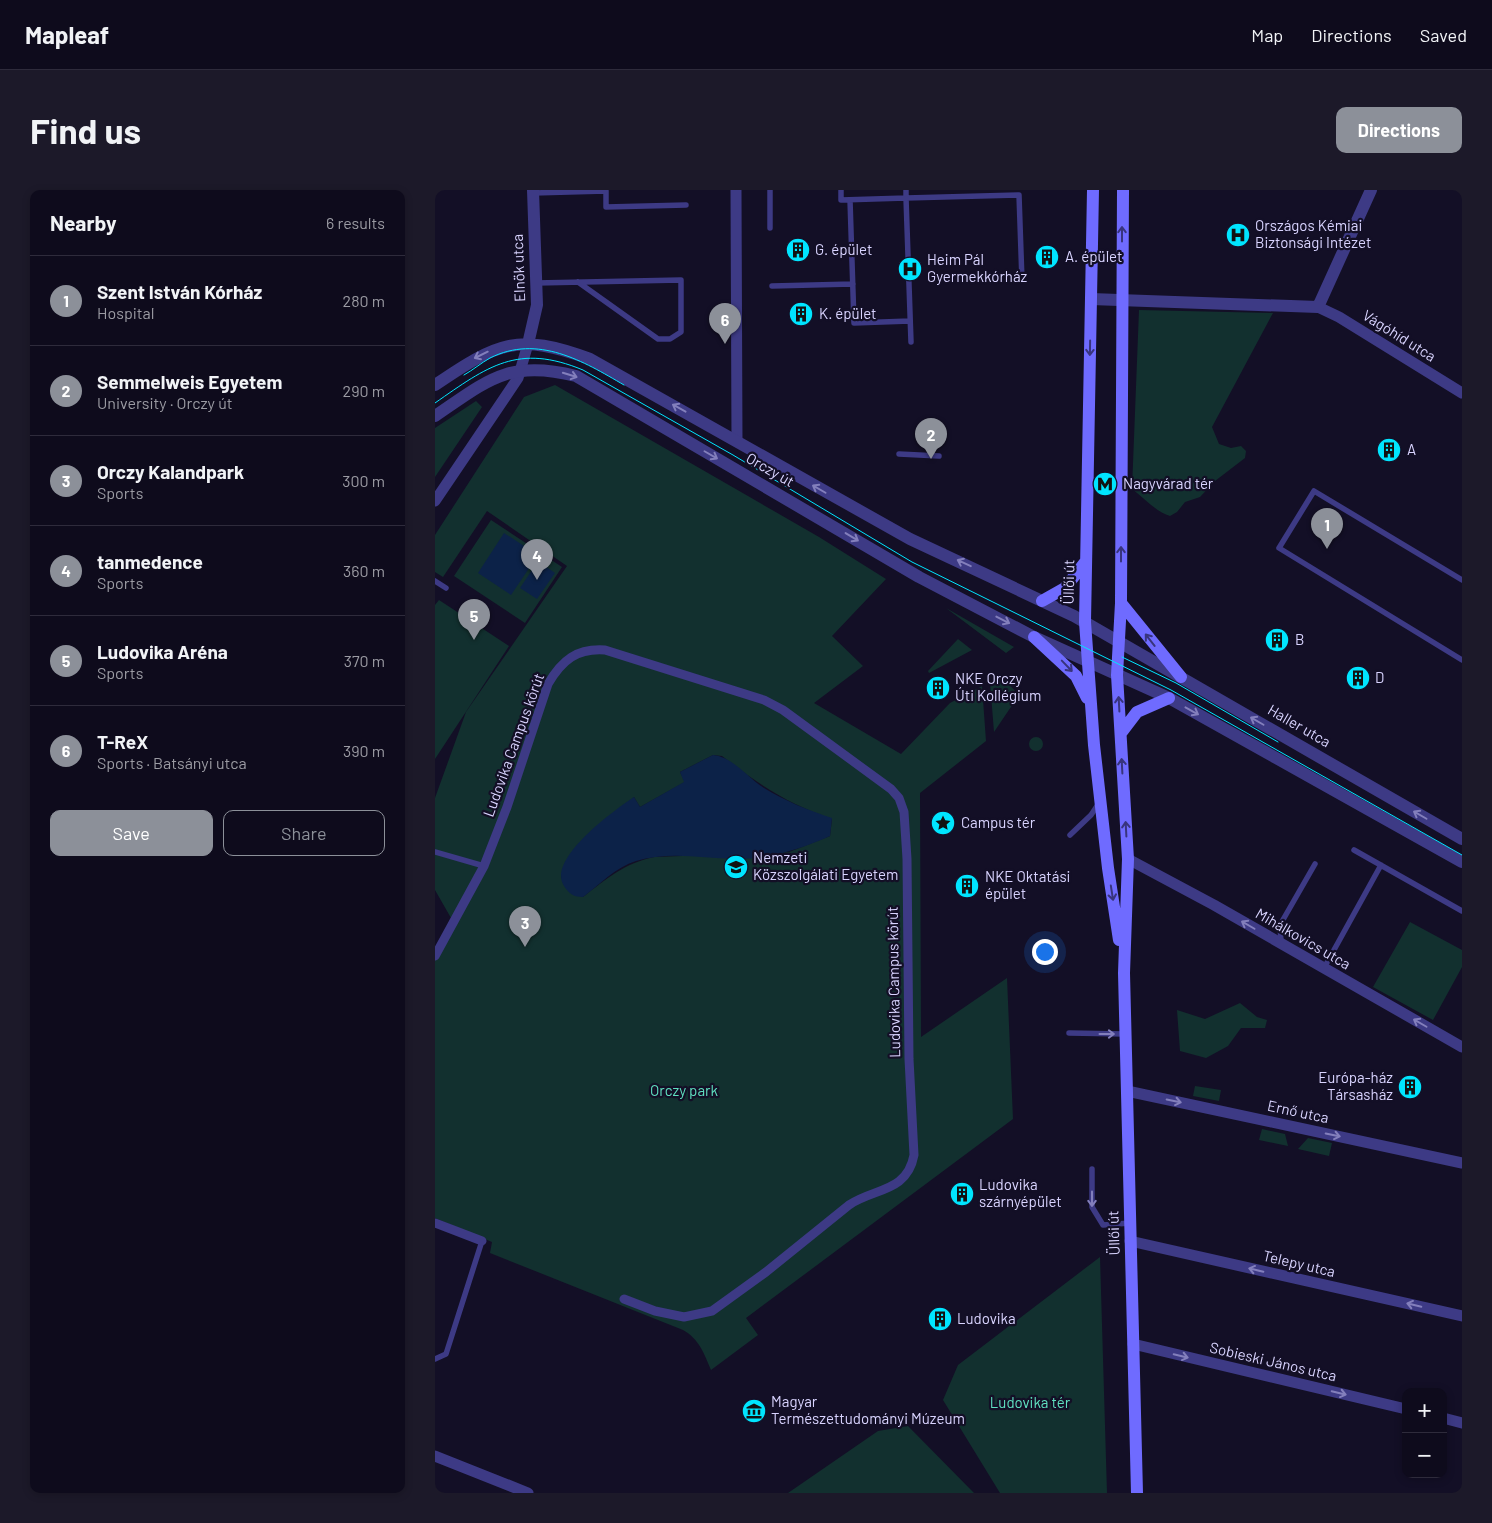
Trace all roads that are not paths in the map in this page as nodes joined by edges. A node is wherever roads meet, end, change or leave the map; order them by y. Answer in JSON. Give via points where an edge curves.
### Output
{"nodes":[{"id":1,"x":736,"y":190,"type":"edge"},
{"id":2,"x":770,"y":190,"type":"edge"},
{"id":3,"x":841,"y":190,"type":"edge"},
{"id":4,"x":906,"y":190,"type":"edge"},
{"id":5,"x":1093,"y":190,"type":"edge"},
{"id":6,"x":1123,"y":190,"type":"edge"},
{"id":7,"x":1371,"y":190,"type":"edge"},
{"id":8,"x":533,"y":192,"type":"edge"},
{"id":9,"x":1021,"y":192,"type":"edge"},
{"id":10,"x":990,"y":193,"type":"edge"},
{"id":11,"x":906,"y":198,"type":"junction"},
{"id":12,"x":850,"y":200,"type":"junction"},
{"id":13,"x":687,"y":205,"type":"dead end"},
{"id":14,"x":770,"y":228,"type":"dead end"},
{"id":15,"x":1022,"y":281,"type":"dead end"},
{"id":16,"x":578,"y":282,"type":"junction"},
{"id":17,"x":536,"y":283,"type":"junction"},
{"id":18,"x":853,"y":284,"type":"junction"},
{"id":19,"x":772,"y":286,"type":"dead end"},
{"id":20,"x":1091,"y":299,"type":"junction"},
{"id":21,"x":1122,"y":300,"type":"junction"},
{"id":22,"x":1318,"y":307,"type":"junction"},
{"id":23,"x":910,"y":321,"type":"junction"},
{"id":24,"x":911,"y":342,"type":"dead end"},
{"id":25,"x":528,"y":344,"type":"junction"},
{"id":26,"x":522,"y":370,"type":"junction"},
{"id":27,"x":435,"y":385,"type":"edge"},
{"id":28,"x":1462,"y":393,"type":"edge"},
{"id":29,"x":435,"y":416,"type":"edge"},
{"id":30,"x":737,"y":440,"type":"junction"},
{"id":31,"x":899,"y":454,"type":"dead end"},
{"id":32,"x":939,"y":456,"type":"dead end"},
{"id":33,"x":435,"y":501,"type":"edge"},
{"id":34,"x":1086,"y":561,"type":"junction"},
{"id":35,"x":1462,"y":580,"type":"edge"},
{"id":36,"x":435,"y":581,"type":"edge"},
{"id":37,"x":446,"y":588,"type":"dead end"},
{"id":38,"x":1042,"y":600,"type":"junction"},
{"id":39,"x":1121,"y":603,"type":"junction"},
{"id":40,"x":1085,"y":622,"type":"junction"},
{"id":41,"x":1034,"y":637,"type":"junction"},
{"id":42,"x":1119,"y":643,"type":"junction"},
{"id":43,"x":1087,"y":659,"type":"junction"},
{"id":44,"x":1462,"y":660,"type":"edge"},
{"id":45,"x":1117,"y":675,"type":"junction"},
{"id":46,"x":1181,"y":677,"type":"junction"},
{"id":47,"x":1169,"y":698,"type":"junction"},
{"id":48,"x":1090,"y":704,"type":"junction"},
{"id":49,"x":1121,"y":733,"type":"junction"},
{"id":50,"x":1100,"y":801,"type":"junction"},
{"id":51,"x":1070,"y":834,"type":"dead end"},
{"id":52,"x":1462,"y":839,"type":"edge"},
{"id":53,"x":1354,"y":850,"type":"dead end"},
{"id":54,"x":435,"y":852,"type":"edge"},
{"id":55,"x":1128,"y":859,"type":"junction"},
{"id":56,"x":1462,"y":862,"type":"edge"},
{"id":57,"x":1315,"y":864,"type":"dead end"},
{"id":58,"x":1381,"y":865,"type":"junction"},
{"id":59,"x":484,"y":866,"type":"junction"},
{"id":60,"x":1462,"y":911,"type":"edge"},
{"id":61,"x":1281,"y":944,"type":"junction"},
{"id":62,"x":435,"y":956,"type":"edge"},
{"id":63,"x":1324,"y":969,"type":"junction"},
{"id":64,"x":1124,"y":973,"type":"junction"},
{"id":65,"x":1069,"y":1033,"type":"dead end"},
{"id":66,"x":1126,"y":1034,"type":"junction"},
{"id":67,"x":1462,"y":1047,"type":"edge"},
{"id":68,"x":1127,"y":1091,"type":"junction"},
{"id":69,"x":1462,"y":1163,"type":"edge"},
{"id":70,"x":1092,"y":1169,"type":"dead end"},
{"id":71,"x":435,"y":1223,"type":"edge"},
{"id":72,"x":1130,"y":1223,"type":"junction"},
{"id":73,"x":482,"y":1241,"type":"joint"},
{"id":74,"x":1130,"y":1241,"type":"junction"},
{"id":75,"x":624,"y":1299,"type":"dead end"},
{"id":76,"x":1462,"y":1316,"type":"edge"},
{"id":77,"x":1133,"y":1344,"type":"junction"},
{"id":78,"x":435,"y":1359,"type":"edge"},
{"id":79,"x":1402,"y":1408,"type":"edge"},
{"id":80,"x":1447,"y":1419,"type":"edge"},
{"id":81,"x":1462,"y":1423,"type":"edge"},
{"id":82,"x":435,"y":1456,"type":"edge"},
{"id":83,"x":528,"y":1493,"type":"edge"},
{"id":84,"x":1137,"y":1493,"type":"edge"}],
"edges":[{"from":1,"to":30,"type":"street"},
{"from":2,"to":14,"type":"lane"},
{"from":3,"to":12,"type":"lane","via":[[841,200]]},
{"from":4,"to":11,"type":"lane"},
{"from":5,"to":20,"type":"main road","name":"Üllői út"},
{"from":21,"to":6,"type":"main road","name":"Üllői út","one_way":true},
{"from":7,"to":22,"type":"street"},
{"from":8,"to":13,"type":"lane","via":[[606,191],[606,206]]},
{"from":8,"to":17,"type":"street","name":"Elnök utca"},
{"from":9,"to":10,"type":"lane"},
{"from":9,"to":15,"type":"lane"},
{"from":10,"to":11,"type":"lane"},
{"from":11,"to":12,"type":"lane"},
{"from":11,"to":23,"type":"lane"},
{"from":12,"to":18,"type":"lane"},
{"from":16,"to":16,"type":"lane","via":[[681,280],[681,332],[670,339],[658,339]]},
{"from":16,"to":17,"type":"lane"},
{"from":17,"to":25,"type":"street","name":"Elnök utca","via":[[535,320]]},
{"from":18,"to":19,"type":"lane"},
{"from":18,"to":23,"type":"lane","via":[[854,322]]},
{"from":20,"to":21,"type":"street"},
{"from":20,"to":34,"type":"main road","name":"Üllői út","one_way":true},
{"from":21,"to":22,"type":"street"},
{"from":39,"to":21,"type":"main road","name":"Üllői út","one_way":true},
{"from":22,"to":28,"type":"street","name":"Vágóhíd utca"},
{"from":23,"to":24,"type":"lane"},
{"from":25,"to":26,"type":"street"},
{"from":25,"to":27,"type":"street","name":"Orczy út","one_way":true,"via":[[479,355]]},
{"from":30,"to":25,"type":"street","name":"Orczy út","one_way":true,"via":[[590,359],[560,348]]},
{"from":26,"to":29,"type":"street","name":"Orczy út","via":[[491,378]]},
{"from":26,"to":33,"type":"street"},
{"from":26,"to":41,"type":"street","name":"Orczy út","one_way":true,"via":[[576,376],[919,577]]},
{"from":38,"to":30,"type":"street","name":"Orczy út","one_way":true,"via":[[910,539]]},
{"from":31,"to":32,"type":"lane"},
{"from":34,"to":38,"type":"main road","via":[[1062,591]]},
{"from":34,"to":40,"type":"main road","name":"Üllői út"},
{"from":35,"to":44,"type":"lane","via":[[1314,491],[1279,548]]},
{"from":36,"to":37,"type":"lane"},
{"from":38,"to":40,"type":"street","name":"Orczy út"},
{"from":39,"to":42,"type":"main road","name":"Üllői út"},
{"from":46,"to":39,"type":"main road","one_way":true},
{"from":40,"to":42,"type":"street","name":"Orczy út"},
{"from":40,"to":43,"type":"main road","name":"Üllői út"},
{"from":41,"to":43,"type":"street","name":"Orczy út"},
{"from":41,"to":48,"type":"main road","one_way":true,"via":[[1076,676]]},
{"from":42,"to":45,"type":"main road","name":"Üllői út"},
{"from":42,"to":46,"type":"street","name":"Haller utca"},
{"from":43,"to":45,"type":"street","name":"Orczy út"},
{"from":43,"to":48,"type":"main road","name":"Üllői út"},
{"from":45,"to":47,"type":"street"},
{"from":49,"to":45,"type":"main road","name":"Üllői út","one_way":true},
{"from":52,"to":46,"type":"street","name":"Haller utca","one_way":true},
{"from":47,"to":49,"type":"main road","via":[[1137,712]]},
{"from":47,"to":56,"type":"street","one_way":true},
{"from":48,"to":50,"type":"main road","name":"Üllői út"},
{"from":55,"to":49,"type":"main road","name":"Üllői út","one_way":true},
{"from":50,"to":51,"type":"lane","via":[[1091,815]]},
{"from":50,"to":64,"type":"main road","name":"Üllői út","one_way":true},
{"from":53,"to":58,"type":"lane"},
{"from":54,"to":59,"type":"lane"},
{"from":61,"to":55,"type":"street","name":"Mihálkovics utca","one_way":true},
{"from":55,"to":64,"type":"main road","name":"Üllői út"},
{"from":57,"to":61,"type":"lane","via":[[1280,925]]},
{"from":58,"to":60,"type":"lane"},
{"from":58,"to":63,"type":"lane"},
{"from":59,"to":62,"type":"street","name":"Ludovika Campus körút"},
{"from":59,"to":75,"type":"street","name":"Ludovika Campus körút","via":[[548,684],[565,660],[593,649],[620,654],[777,706],[891,789],[899,798],[904,812],[913,1155],[910,1168],[891,1187],[860,1197],[767,1272],[712,1311],[685,1317],[655,1311]]},
{"from":61,"to":63,"type":"street","name":"Mihálkovics utca"},
{"from":67,"to":63,"type":"street","name":"Mihálkovics utca","one_way":true},
{"from":64,"to":66,"type":"main road","name":"Üllői út"},
{"from":65,"to":66,"type":"lane","one_way":true},
{"from":66,"to":68,"type":"main road","name":"Üllői út"},
{"from":68,"to":69,"type":"street","name":"Ernő utca","one_way":true},
{"from":68,"to":72,"type":"main road","name":"Üllői út"},
{"from":70,"to":72,"type":"lane","one_way":true,"via":[[1092,1207],[1103,1226]]},
{"from":71,"to":73,"type":"street"},
{"from":72,"to":74,"type":"main road","name":"Üllői út"},
{"from":73,"to":78,"type":"lane","via":[[446,1354]]},
{"from":76,"to":74,"type":"street","name":"Telepy utca","one_way":true},
{"from":74,"to":77,"type":"main road","name":"Üllői út"},
{"from":77,"to":79,"type":"street","name":"Sobieski János utca","one_way":true},
{"from":77,"to":84,"type":"main road","name":"Üllői út"},
{"from":80,"to":81,"type":"street"},
{"from":82,"to":83,"type":"street"}]}
